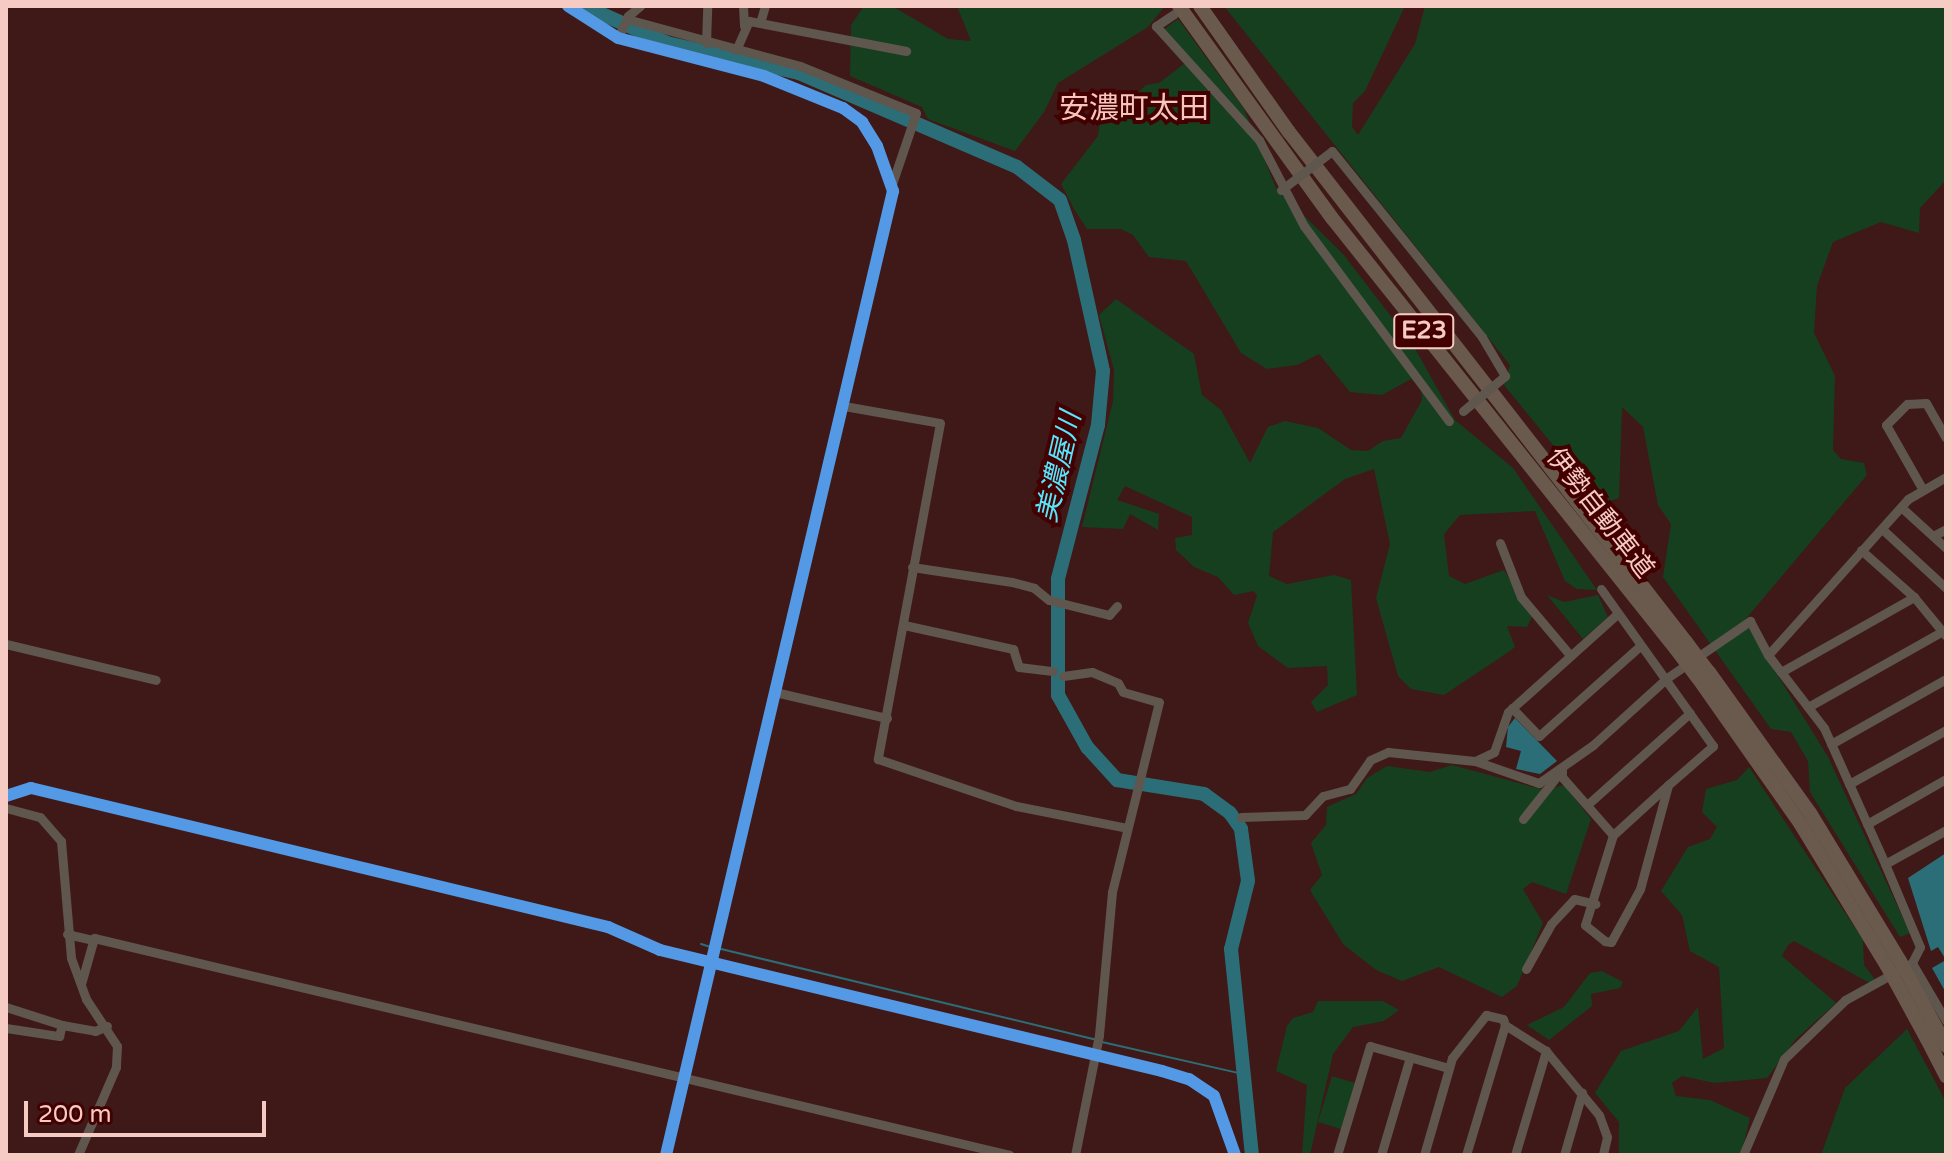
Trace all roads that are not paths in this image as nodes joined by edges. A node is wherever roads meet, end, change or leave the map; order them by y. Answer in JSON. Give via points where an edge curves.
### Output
{"nodes":[{"id":1,"x":568,"y":6,"type":"edge"},
{"id":2,"x":640,"y":6,"type":"edge"},
{"id":3,"x":707,"y":6,"type":"edge"},
{"id":4,"x":743,"y":6,"type":"edge"},
{"id":5,"x":765,"y":6,"type":"edge"},
{"id":6,"x":1200,"y":6,"type":"edge"},
{"id":7,"x":1177,"y":10,"type":"edge"},
{"id":8,"x":626,"y":20,"type":"junction"},
{"id":9,"x":760,"y":23,"type":"junction"},
{"id":10,"x":744,"y":26,"type":"junction"},
{"id":11,"x":619,"y":37,"type":"junction"},
{"id":12,"x":706,"y":43,"type":"junction"},
{"id":13,"x":736,"y":50,"type":"junction"},
{"id":14,"x":906,"y":51,"type":"dead end"},
{"id":15,"x":892,"y":184,"type":"junction"},
{"id":16,"x":1281,"y":190,"type":"junction"},
{"id":17,"x":844,"y":406,"type":"junction"},
{"id":18,"x":1463,"y":411,"type":"dead end"},
{"id":19,"x":1449,"y":421,"type":"dead end"},
{"id":20,"x":1946,"y":438,"type":"edge"},
{"id":21,"x":1946,"y":477,"type":"edge"},
{"id":22,"x":1923,"y":490,"type":"junction"},
{"id":23,"x":1902,"y":508,"type":"junction"},
{"id":24,"x":1882,"y":529,"type":"junction"},
{"id":25,"x":1946,"y":529,"type":"edge"},
{"id":26,"x":1933,"y":536,"type":"junction"},
{"id":27,"x":1500,"y":543,"type":"dead end"},
{"id":28,"x":1946,"y":548,"type":"edge"},
{"id":29,"x":1861,"y":550,"type":"junction"},
{"id":30,"x":912,"y":567,"type":"junction"},
{"id":31,"x":1946,"y":588,"type":"edge"},
{"id":32,"x":1601,"y":589,"type":"dead end"},
{"id":33,"x":1914,"y":597,"type":"junction"},
{"id":34,"x":1117,"y":606,"type":"dead end"},
{"id":35,"x":1616,"y":615,"type":"junction"},
{"id":36,"x":904,"y":625,"type":"junction"},
{"id":37,"x":1944,"y":634,"type":"edge"},
{"id":38,"x":6,"y":644,"type":"edge"},
{"id":39,"x":1640,"y":646,"type":"junction"},
{"id":40,"x":1681,"y":646,"type":"junction"},
{"id":41,"x":1570,"y":655,"type":"junction"},
{"id":42,"x":1768,"y":655,"type":"junction"},
{"id":43,"x":1053,"y":671,"type":"dead end"},
{"id":44,"x":1781,"y":672,"type":"junction"},
{"id":45,"x":1063,"y":676,"type":"dead end"},
{"id":46,"x":1667,"y":678,"type":"junction"},
{"id":47,"x":1946,"y":679,"type":"edge"},
{"id":48,"x":156,"y":680,"type":"dead end"},
{"id":49,"x":775,"y":692,"type":"junction"},
{"id":50,"x":1808,"y":707,"type":"junction"},
{"id":51,"x":1512,"y":708,"type":"junction"},
{"id":52,"x":1690,"y":713,"type":"junction"},
{"id":53,"x":887,"y":718,"type":"junction"},
{"id":54,"x":1946,"y":730,"type":"edge"},
{"id":55,"x":1831,"y":744,"type":"junction"},
{"id":56,"x":1475,"y":761,"type":"junction"},
{"id":57,"x":1564,"y":767,"type":"junction"},
{"id":58,"x":1946,"y":779,"type":"edge"},
{"id":59,"x":1849,"y":784,"type":"junction"},
{"id":60,"x":1668,"y":785,"type":"junction"},
{"id":61,"x":6,"y":796,"type":"edge"},
{"id":62,"x":1587,"y":805,"type":"junction"},
{"id":63,"x":6,"y":808,"type":"edge"},
{"id":64,"x":1241,"y":817,"type":"dead end"},
{"id":65,"x":1523,"y":819,"type":"dead end"},
{"id":66,"x":1867,"y":824,"type":"junction"},
{"id":67,"x":1127,"y":828,"type":"junction"},
{"id":68,"x":1946,"y":830,"type":"edge"},
{"id":69,"x":1613,"y":835,"type":"junction"},
{"id":70,"x":1885,"y":864,"type":"junction"},
{"id":71,"x":1595,"y":904,"type":"junction"},
{"id":72,"x":67,"y":934,"type":"junction"},
{"id":73,"x":94,"y":940,"type":"junction"},
{"id":74,"x":713,"y":963,"type":"junction"},
{"id":75,"x":1900,"y":963,"type":"junction"},
{"id":76,"x":1526,"y":969,"type":"dead end"},
{"id":77,"x":81,"y":984,"type":"junction"},
{"id":78,"x":9,"y":1008,"type":"edge"},
{"id":79,"x":62,"y":1025,"type":"junction"},
{"id":80,"x":1505,"y":1025,"type":"junction"},
{"id":81,"x":107,"y":1026,"type":"junction"},
{"id":82,"x":7,"y":1029,"type":"edge"},
{"id":83,"x":1937,"y":1030,"type":"edge"},
{"id":84,"x":1946,"y":1046,"type":"edge"},
{"id":85,"x":1546,"y":1051,"type":"junction"},
{"id":86,"x":1094,"y":1056,"type":"junction"},
{"id":87,"x":1410,"y":1057,"type":"junction"},
{"id":88,"x":1449,"y":1068,"type":"junction"},
{"id":89,"x":1946,"y":1076,"type":"edge"},
{"id":90,"x":684,"y":1079,"type":"junction"},
{"id":91,"x":1582,"y":1093,"type":"junction"},
{"id":92,"x":78,"y":1155,"type":"edge"},
{"id":93,"x":666,"y":1155,"type":"edge"},
{"id":94,"x":1010,"y":1155,"type":"edge"},
{"id":95,"x":1075,"y":1155,"type":"edge"},
{"id":96,"x":1235,"y":1155,"type":"edge"},
{"id":97,"x":1337,"y":1155,"type":"edge"},
{"id":98,"x":1381,"y":1155,"type":"edge"},
{"id":99,"x":1424,"y":1155,"type":"edge"},
{"id":100,"x":1466,"y":1155,"type":"edge"},
{"id":101,"x":1515,"y":1155,"type":"edge"},
{"id":102,"x":1564,"y":1155,"type":"edge"},
{"id":103,"x":1603,"y":1155,"type":"edge"},
{"id":104,"x":1743,"y":1155,"type":"edge"}],
"edges":[{"from":1,"to":11,"type":"street"},
{"from":2,"to":8,"type":"street"},
{"from":3,"to":12,"type":"street"},
{"from":4,"to":10,"type":"street"},
{"from":5,"to":9,"type":"street"},
{"from":6,"to":40,"type":"highway","name":"伊勢自動車道","number":"E23","via":[[1289,132]]},
{"from":7,"to":16,"type":"street","via":[[1156,26],[1259,140]]},
{"from":7,"to":40,"type":"highway","name":"伊勢自動車道","number":"E23","via":[[1332,218]]},
{"from":8,"to":11,"type":"street"},
{"from":8,"to":12,"type":"street"},
{"from":9,"to":10,"type":"street"},
{"from":9,"to":14,"type":"street"},
{"from":10,"to":13,"type":"street"},
{"from":11,"to":15,"type":"street","via":[[764,76],[843,108],[862,122]]},
{"from":12,"to":13,"type":"street"},
{"from":13,"to":15,"type":"street","via":[[800,66],[916,113]]},
{"from":15,"to":17,"type":"street","via":[[891,209]]},
{"from":16,"to":18,"type":"street","bridge":true,"via":[[1332,151],[1482,337],[1505,376]]},
{"from":16,"to":19,"type":"street"},
{"from":17,"to":30,"type":"street","via":[[940,423]]},
{"from":17,"to":49,"type":"street"},
{"from":20,"to":22,"type":"street","via":[[1926,403],[1907,404],[1886,425]]},
{"from":21,"to":22,"type":"street"},
{"from":22,"to":23,"type":"street"},
{"from":23,"to":24,"type":"street"},
{"from":23,"to":26,"type":"street"},
{"from":24,"to":29,"type":"street"},
{"from":24,"to":31,"type":"street"},
{"from":25,"to":26,"type":"street"},
{"from":26,"to":28,"type":"street"},
{"from":27,"to":41,"type":"street","via":[[1521,597]]},
{"from":29,"to":33,"type":"street"},
{"from":29,"to":42,"type":"street"},
{"from":30,"to":34,"type":"street","via":[[1012,582],[1034,588],[1049,600],[1109,615]]},
{"from":30,"to":36,"type":"street"},
{"from":32,"to":35,"type":"street"},
{"from":33,"to":37,"type":"street"},
{"from":33,"to":44,"type":"street"},
{"from":35,"to":39,"type":"street"},
{"from":35,"to":41,"type":"street"},
{"from":36,"to":43,"type":"street","via":[[1013,649],[1019,667]]},
{"from":36,"to":53,"type":"street"},
{"from":37,"to":50,"type":"street"},
{"from":38,"to":48,"type":"street"},
{"from":39,"to":46,"type":"street"},
{"from":39,"to":51,"type":"street","via":[[1539,736]]},
{"from":40,"to":75,"type":"highway","name":"伊勢自動車道","bridge":true,"via":[[1810,813]]},
{"from":41,"to":51,"type":"street"},
{"from":42,"to":44,"type":"street"},
{"from":42,"to":46,"type":"street","via":[[1750,621]]},
{"from":44,"to":50,"type":"street"},
{"from":45,"to":67,"type":"street","via":[[1092,672],[1118,683],[1123,692],[1159,702]]},
{"from":46,"to":52,"type":"street"},
{"from":46,"to":57,"type":"street"},
{"from":47,"to":55,"type":"street"},
{"from":49,"to":53,"type":"street"},
{"from":49,"to":74,"type":"street"},
{"from":50,"to":55,"type":"street"},
{"from":51,"to":56,"type":"street","via":[[1503,719],[1494,752]]},
{"from":52,"to":60,"type":"street","via":[[1713,746]]},
{"from":52,"to":62,"type":"street"},
{"from":53,"to":67,"type":"street","via":[[878,759],[1016,806]]},
{"from":54,"to":59,"type":"street"},
{"from":55,"to":59,"type":"street"},
{"from":56,"to":57,"type":"street","via":[[1539,783]]},
{"from":56,"to":64,"type":"street","via":[[1384,753],[1370,760],[1350,789],[1323,796],[1305,815]]},
{"from":57,"to":62,"type":"street","via":[[1562,777]]},
{"from":57,"to":65,"type":"street"},
{"from":58,"to":66,"type":"street"},
{"from":59,"to":66,"type":"street"},
{"from":60,"to":69,"type":"street"},
{"from":60,"to":71,"type":"street","via":[[1640,889],[1611,942],[1585,925]]},
{"from":61,"to":74,"type":"street","via":[[31,788],[608,927],[660,950]]},
{"from":62,"to":69,"type":"street"},
{"from":63,"to":72,"type":"street","via":[[33,813],[58,836],[66,857]]},
{"from":66,"to":70,"type":"street"},
{"from":67,"to":86,"type":"street","via":[[1112,892]]},
{"from":68,"to":70,"type":"street"},
{"from":69,"to":71,"type":"street"},
{"from":70,"to":75,"type":"street","via":[[1920,947]]},
{"from":71,"to":76,"type":"street","via":[[1574,899],[1551,924]]},
{"from":72,"to":73,"type":"street"},
{"from":72,"to":77,"type":"street"},
{"from":73,"to":77,"type":"street"},
{"from":73,"to":90,"type":"street"},
{"from":74,"to":86,"type":"street"},
{"from":74,"to":90,"type":"street"},
{"from":75,"to":83,"type":"highway","name":"伊勢自動車道","bridge":true},
{"from":75,"to":104,"type":"street","via":[[1845,1000],[1784,1059]]},
{"from":77,"to":81,"type":"street"},
{"from":78,"to":79,"type":"street"},
{"from":78,"to":82,"type":"street"},
{"from":79,"to":81,"type":"street","via":[[95,1031]]},
{"from":79,"to":82,"type":"street","via":[[59,1036]]},
{"from":80,"to":85,"type":"street"},
{"from":80,"to":88,"type":"street","via":[[1503,1019],[1486,1015],[1454,1053]]},
{"from":80,"to":100,"type":"street"},
{"from":81,"to":92,"type":"street","via":[[117,1046],[116,1067]]},
{"from":83,"to":84,"type":"highway","name":"伊勢自動車道"},
{"from":83,"to":89,"type":"highway","name":"伊勢自動車道"},
{"from":85,"to":91,"type":"street"},
{"from":85,"to":101,"type":"street"},
{"from":86,"to":95,"type":"street"},
{"from":86,"to":96,"type":"street","via":[[1189,1079],[1214,1096]]},
{"from":87,"to":88,"type":"street"},
{"from":87,"to":97,"type":"street","via":[[1370,1046]]},
{"from":87,"to":98,"type":"street"},
{"from":88,"to":99,"type":"street"},
{"from":90,"to":93,"type":"street"},
{"from":90,"to":94,"type":"street"},
{"from":91,"to":102,"type":"street"},
{"from":91,"to":103,"type":"street","via":[[1604,1124]]}]}
